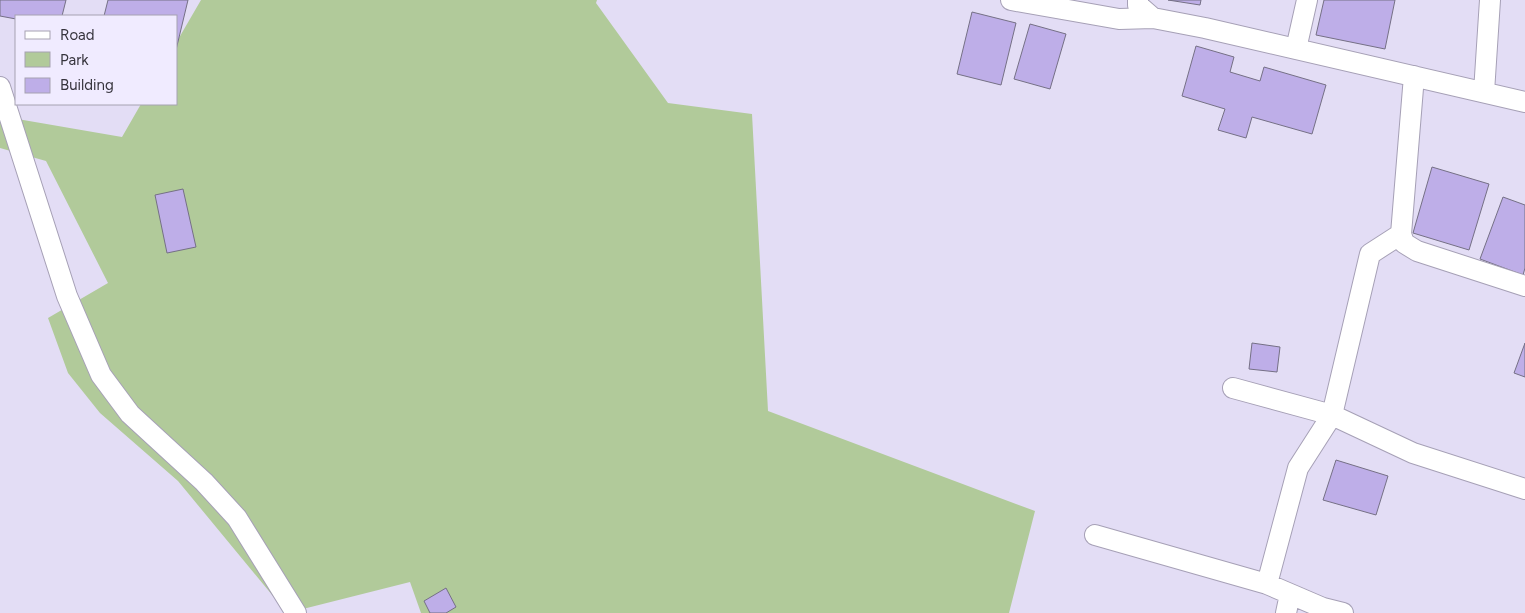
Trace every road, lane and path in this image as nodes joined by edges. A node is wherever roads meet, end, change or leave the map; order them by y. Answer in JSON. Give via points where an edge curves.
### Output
{"nodes":[{"id":1,"x":1011,"y":0,"type":"edge"},
{"id":2,"x":1138,"y":0,"type":"edge"},
{"id":3,"x":1307,"y":0,"type":"edge"},
{"id":4,"x":1490,"y":0,"type":"edge"},
{"id":5,"x":1153,"y":18,"type":"junction"},
{"id":6,"x":1296,"y":49,"type":"junction"},
{"id":7,"x":1414,"y":76,"type":"junction"},
{"id":8,"x":0,"y":87,"type":"edge"},
{"id":9,"x":1484,"y":92,"type":"junction"},
{"id":10,"x":1525,"y":102,"type":"edge"},
{"id":11,"x":1401,"y":234,"type":"junction"},
{"id":12,"x":1525,"y":286,"type":"edge"},
{"id":13,"x":1233,"y":388,"type":"dead end"},
{"id":14,"x":1332,"y":415,"type":"junction"},
{"id":15,"x":1525,"y":489,"type":"edge"},
{"id":16,"x":1096,"y":535,"type":"dead end"},
{"id":17,"x":1267,"y":584,"type":"junction"},
{"id":18,"x":1288,"y":604,"type":"edge"},
{"id":19,"x":296,"y":613,"type":"edge"},
{"id":20,"x":1344,"y":613,"type":"edge"}],
"edges":[{"from":1,"to":5,"type":"street","via":[[1118,19]]},
{"from":2,"to":5,"type":"street","via":[[1138,5]]},
{"from":3,"to":6,"type":"street"},
{"from":4,"to":9,"type":"street"},
{"from":5,"to":6,"type":"street"},
{"from":6,"to":7,"type":"street"},
{"from":7,"to":9,"type":"street"},
{"from":7,"to":11,"type":"street"},
{"from":8,"to":19,"type":"street","via":[[67,296],[101,375],[130,414],[204,482],[237,518]]},
{"from":9,"to":10,"type":"street"},
{"from":11,"to":12,"type":"street","via":[[1404,243],[1417,251]]},
{"from":11,"to":14,"type":"street","via":[[1370,254]]},
{"from":13,"to":14,"type":"street"},
{"from":14,"to":15,"type":"street","via":[[1413,453]]},
{"from":14,"to":17,"type":"street","via":[[1298,468]]},
{"from":16,"to":17,"type":"street"},
{"from":17,"to":18,"type":"street"},
{"from":18,"to":20,"type":"street"}]}
